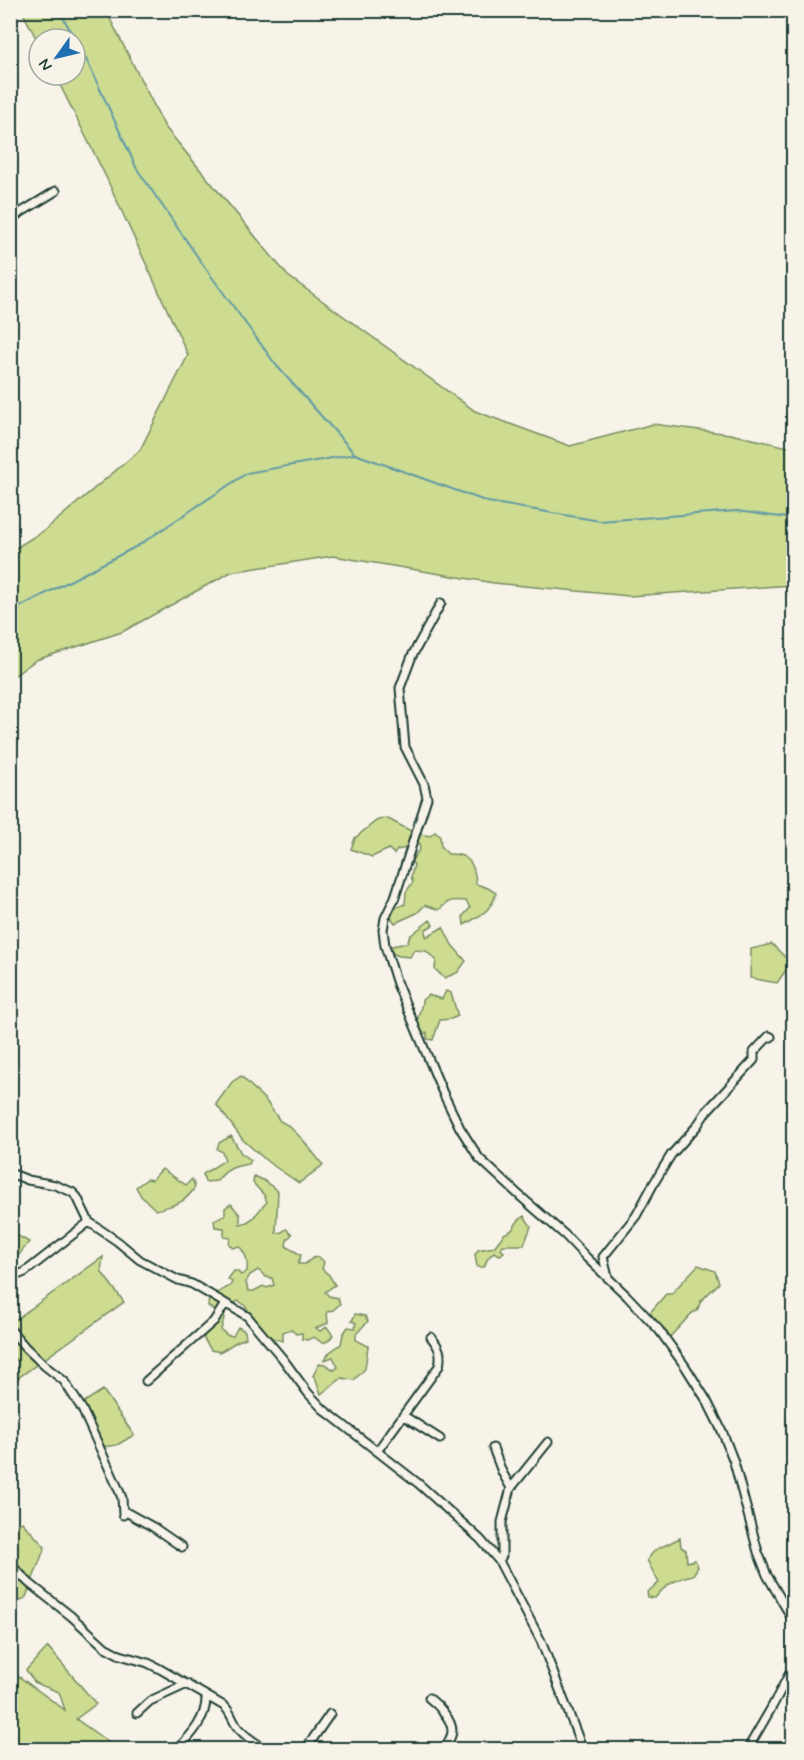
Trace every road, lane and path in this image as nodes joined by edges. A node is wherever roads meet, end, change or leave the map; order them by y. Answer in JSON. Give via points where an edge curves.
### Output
{"nodes":[{"id":1,"x":56,"y":191,"type":"dead end"},
{"id":2,"x":10,"y":219,"type":"edge"},
{"id":3,"x":441,"y":603,"type":"dead end"},
{"id":4,"x":771,"y":1037,"type":"dead end"},
{"id":5,"x":10,"y":1173,"type":"edge"},
{"id":6,"x":89,"y":1222,"type":"junction"},
{"id":7,"x":608,"y":1277,"type":"junction"},
{"id":8,"x":10,"y":1278,"type":"edge"},
{"id":9,"x":225,"y":1304,"type":"junction"},
{"id":10,"x":10,"y":1329,"type":"edge"},
{"id":11,"x":431,"y":1337,"type":"dead end"},
{"id":12,"x":146,"y":1381,"type":"dead end"},
{"id":13,"x":404,"y":1416,"type":"junction"},
{"id":14,"x":440,"y":1439,"type":"dead end"},
{"id":15,"x":548,"y":1442,"type":"dead end"},
{"id":16,"x":493,"y":1448,"type":"dead end"},
{"id":17,"x":378,"y":1450,"type":"junction"},
{"id":18,"x":511,"y":1488,"type":"junction"},
{"id":19,"x":182,"y":1547,"type":"dead end"},
{"id":20,"x":499,"y":1562,"type":"junction"},
{"id":21,"x":10,"y":1564,"type":"edge"},
{"id":22,"x":794,"y":1622,"type":"edge"},
{"id":23,"x":794,"y":1665,"type":"edge"},
{"id":24,"x":187,"y":1684,"type":"junction"},
{"id":25,"x":206,"y":1696,"type":"junction"},
{"id":26,"x":429,"y":1698,"type":"dead end"},
{"id":27,"x":216,"y":1703,"type":"junction"},
{"id":28,"x":206,"y":1710,"type":"junction"},
{"id":29,"x":137,"y":1713,"type":"dead end"},
{"id":30,"x":330,"y":1714,"type":"dead end"},
{"id":31,"x":176,"y":1749,"type":"edge"},
{"id":32,"x":267,"y":1749,"type":"edge"},
{"id":33,"x":305,"y":1749,"type":"edge"},
{"id":34,"x":443,"y":1749,"type":"edge"},
{"id":35,"x":583,"y":1749,"type":"edge"},
{"id":36,"x":747,"y":1749,"type":"edge"}],
"edges":[{"from":1,"to":2,"type":"street"},
{"from":3,"to":7,"type":"street","via":[[412,656],[400,688],[405,747],[427,798],[386,918],[384,946],[413,1025],[471,1147]]},
{"from":4,"to":7,"type":"street","via":[[754,1052],[754,1060],[671,1155],[636,1216],[603,1257]]},
{"from":5,"to":6,"type":"street","via":[[72,1192]]},
{"from":6,"to":8,"type":"street","via":[[25,1272]]},
{"from":6,"to":9,"type":"street","via":[[140,1260]]},
{"from":7,"to":22,"type":"street","via":[[659,1330],[707,1401],[734,1462],[767,1575]]},
{"from":9,"to":12,"type":"street","via":[[208,1327]]},
{"from":9,"to":17,"type":"street","via":[[251,1320],[323,1409]]},
{"from":10,"to":19,"type":"street","via":[[64,1381],[74,1397],[107,1461],[124,1513]]},
{"from":11,"to":13,"type":"street","via":[[440,1350],[439,1366]]},
{"from":13,"to":14,"type":"street"},
{"from":13,"to":17,"type":"street"},
{"from":15,"to":18,"type":"street"},
{"from":16,"to":18,"type":"street"},
{"from":17,"to":20,"type":"street","via":[[472,1532]]},
{"from":18,"to":20,"type":"street","via":[[502,1522]]},
{"from":20,"to":35,"type":"street","via":[[543,1646]]},
{"from":21,"to":24,"type":"street","via":[[105,1647],[148,1663]]},
{"from":23,"to":36,"type":"street"},
{"from":24,"to":25,"type":"street"},
{"from":24,"to":29,"type":"street","via":[[150,1701]]},
{"from":25,"to":27,"type":"street"},
{"from":25,"to":28,"type":"street"},
{"from":26,"to":34,"type":"street","via":[[451,1727]]},
{"from":27,"to":28,"type":"street"},
{"from":27,"to":32,"type":"street","via":[[229,1710],[240,1730]]},
{"from":28,"to":31,"type":"street"},
{"from":30,"to":33,"type":"street"}]}
